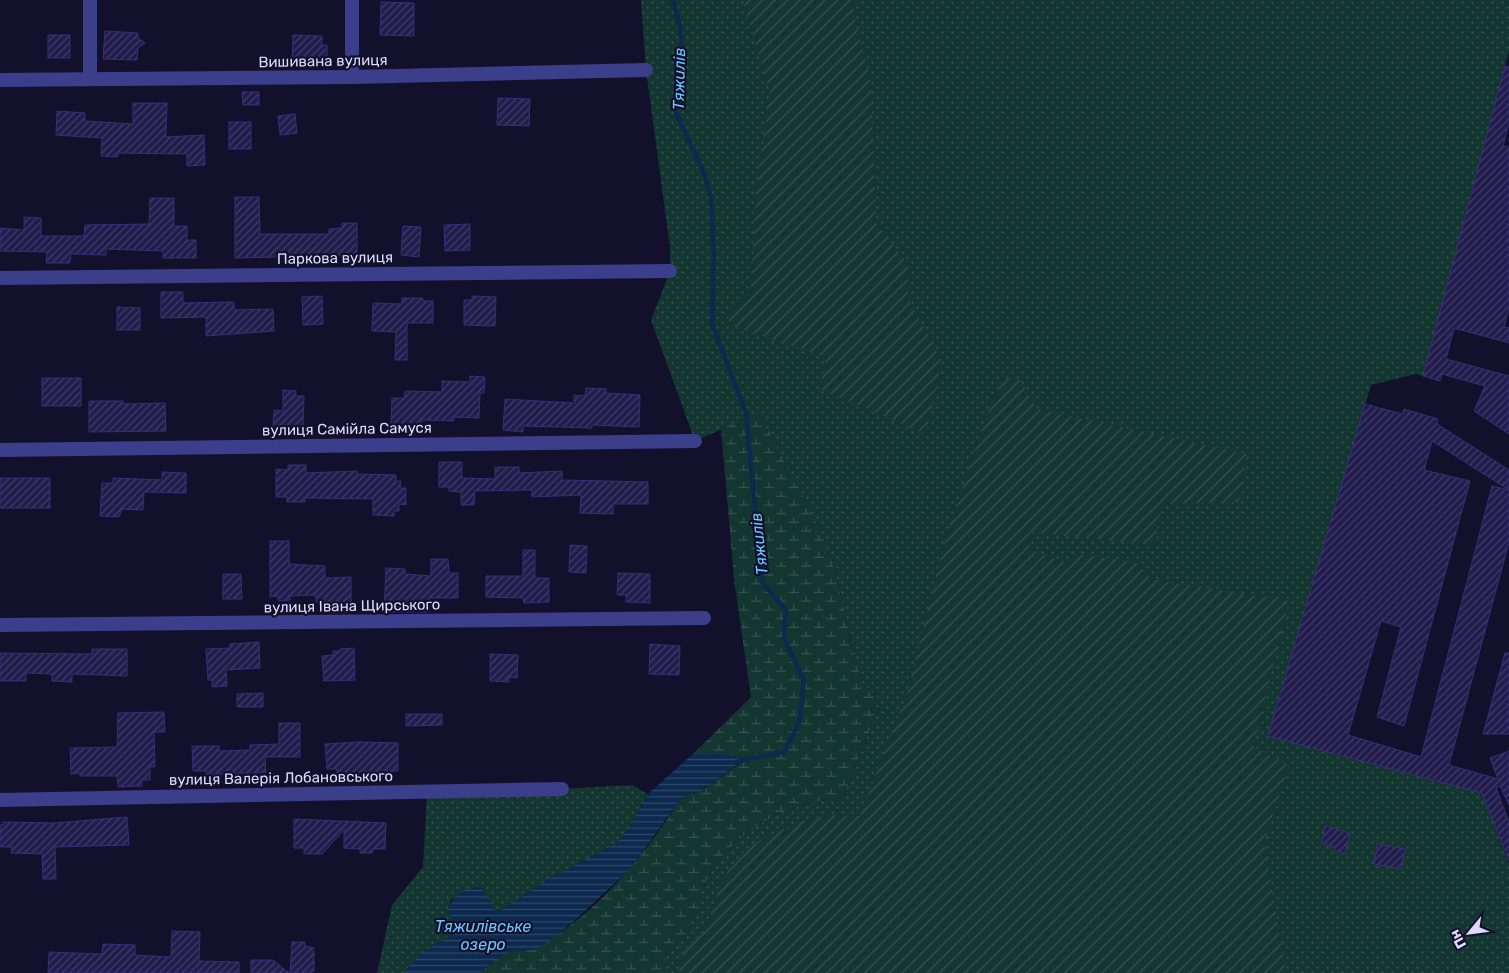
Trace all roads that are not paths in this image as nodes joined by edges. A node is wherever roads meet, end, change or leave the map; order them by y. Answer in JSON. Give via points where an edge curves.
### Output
{"nodes":[{"id":1,"x":90,"y":0,"type":"edge"},
{"id":2,"x":352,"y":0,"type":"edge"},
{"id":3,"x":646,"y":70,"type":"dead end"},
{"id":4,"x":352,"y":77,"type":"junction"},
{"id":5,"x":0,"y":80,"type":"edge"},
{"id":6,"x":90,"y":80,"type":"junction"},
{"id":7,"x":670,"y":271,"type":"dead end"},
{"id":8,"x":0,"y":278,"type":"edge"},
{"id":9,"x":695,"y":440,"type":"dead end"},
{"id":10,"x":0,"y":450,"type":"edge"},
{"id":11,"x":704,"y":618,"type":"dead end"},
{"id":12,"x":0,"y":626,"type":"edge"},
{"id":13,"x":562,"y":789,"type":"dead end"},
{"id":14,"x":0,"y":800,"type":"edge"}],
"edges":[{"from":1,"to":6,"type":"street"},
{"from":2,"to":4,"type":"street"},
{"from":3,"to":4,"type":"street","name":"Вишивана вулиця"},
{"from":4,"to":6,"type":"street","name":"Вишивана вулиця"},
{"from":5,"to":6,"type":"street","name":"Вишивана вулиця"},
{"from":7,"to":8,"type":"street","name":"Паркова вулиця"},
{"from":9,"to":10,"type":"street","name":"вулиця Самійла Самуся"},
{"from":11,"to":12,"type":"street","name":"вулиця Івана Щирського"},
{"from":13,"to":14,"type":"street","name":"вулиця Валерія Лобановського"}]}
